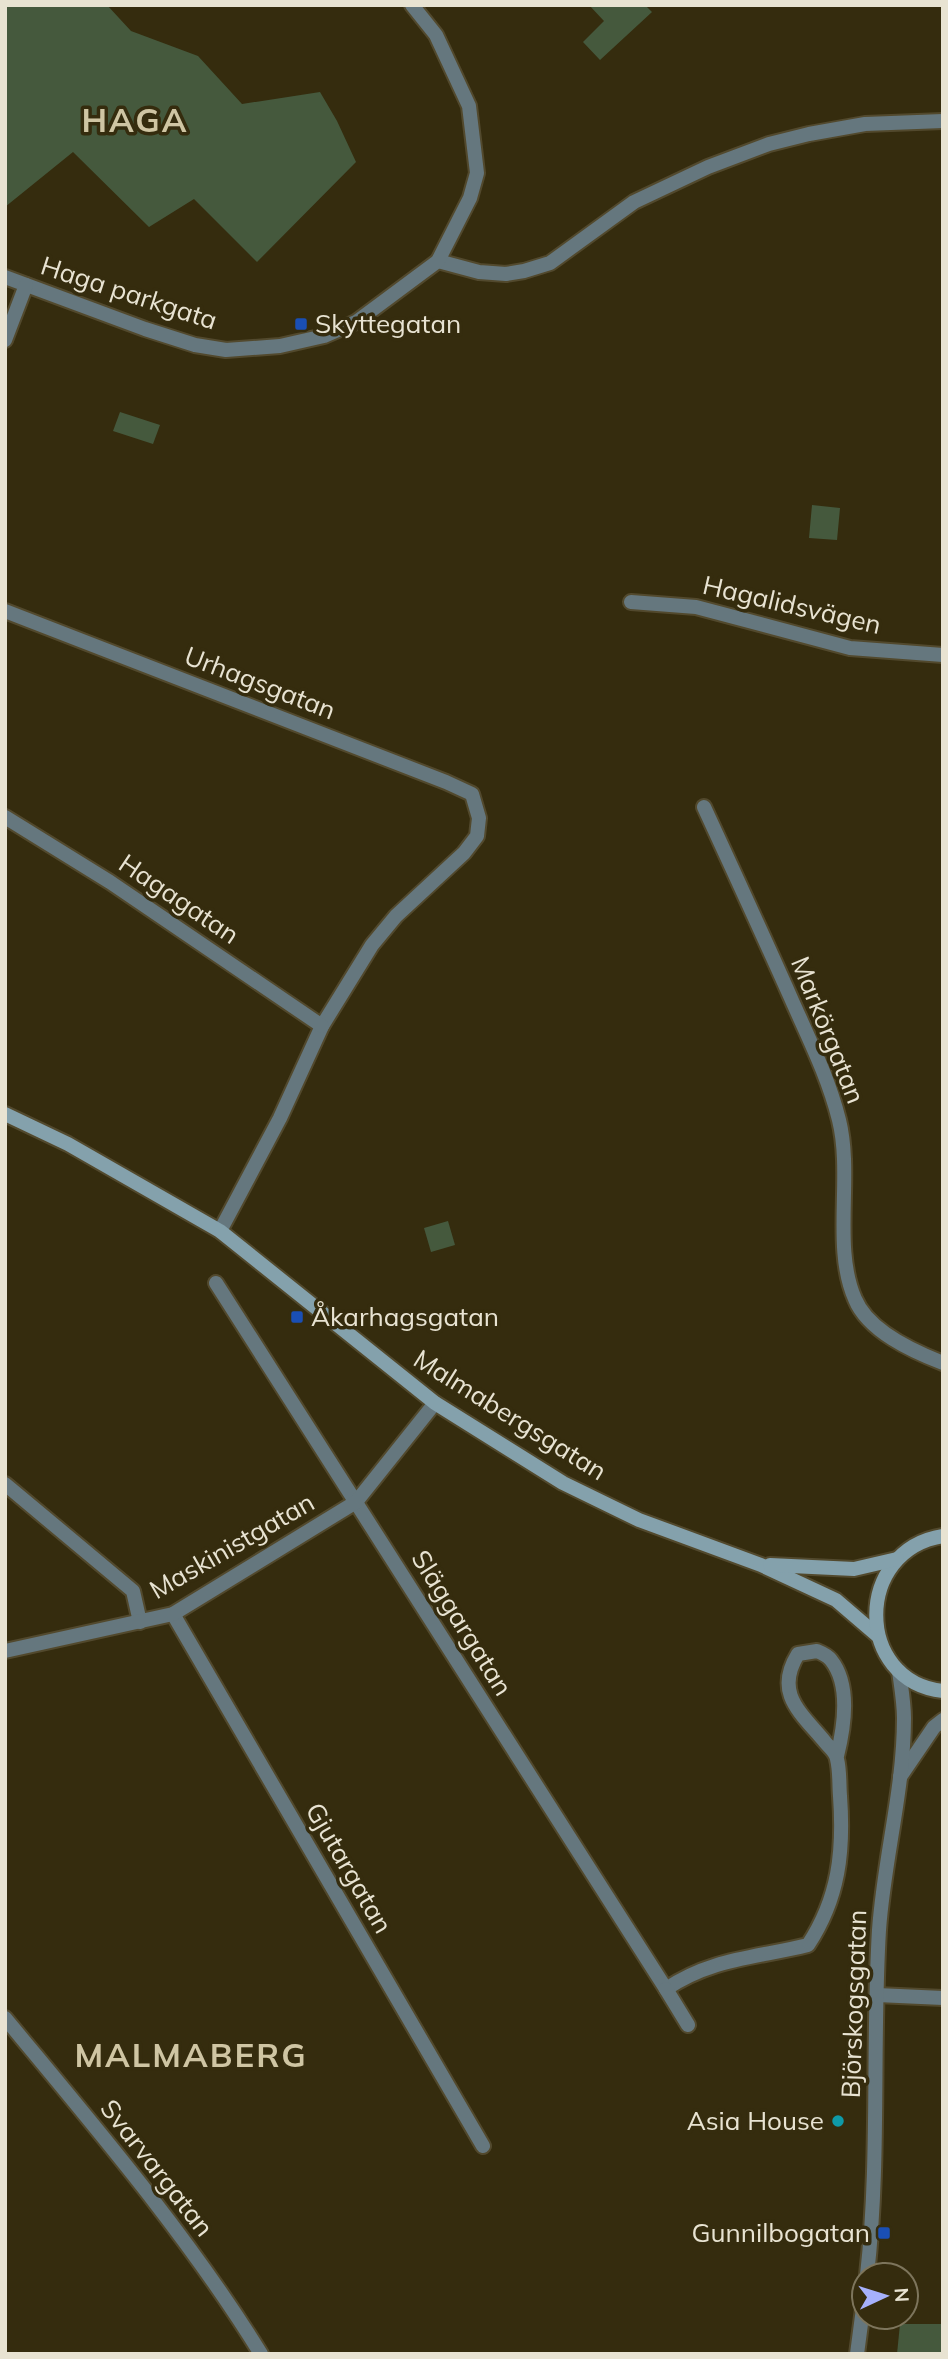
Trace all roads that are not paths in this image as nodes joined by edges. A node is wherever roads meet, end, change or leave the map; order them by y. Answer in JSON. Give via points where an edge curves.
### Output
{"nodes":[{"id":1,"x":412,"y":5,"type":"edge"},
{"id":2,"x":943,"y":121,"type":"edge"},
{"id":3,"x":438,"y":261,"type":"junction"},
{"id":4,"x":5,"y":277,"type":"edge"},
{"id":5,"x":26,"y":285,"type":"junction"},
{"id":6,"x":5,"y":340,"type":"edge"},
{"id":7,"x":631,"y":602,"type":"dead end"},
{"id":8,"x":5,"y":611,"type":"edge"},
{"id":9,"x":943,"y":655,"type":"edge"},
{"id":10,"x":704,"y":807,"type":"dead end"},
{"id":11,"x":5,"y":817,"type":"edge"},
{"id":12,"x":322,"y":1026,"type":"junction"},
{"id":13,"x":5,"y":1114,"type":"edge"},
{"id":14,"x":220,"y":1231,"type":"junction"},
{"id":15,"x":216,"y":1283,"type":"dead end"},
{"id":16,"x":943,"y":1363,"type":"edge"},
{"id":17,"x":435,"y":1403,"type":"junction"},
{"id":18,"x":5,"y":1484,"type":"edge"},
{"id":19,"x":356,"y":1502,"type":"junction"},
{"id":20,"x":939,"y":1535,"type":"edge"},
{"id":21,"x":897,"y":1559,"type":"junction"},
{"id":22,"x":761,"y":1565,"type":"junction"},
{"id":23,"x":173,"y":1614,"type":"junction"},
{"id":24,"x":140,"y":1622,"type":"junction"},
{"id":25,"x":878,"y":1636,"type":"junction"},
{"id":26,"x":5,"y":1651,"type":"edge"},
{"id":27,"x":899,"y":1671,"type":"junction"},
{"id":28,"x":943,"y":1691,"type":"edge"},
{"id":29,"x":943,"y":1720,"type":"edge"},
{"id":30,"x":837,"y":1756,"type":"junction"},
{"id":31,"x":899,"y":1778,"type":"junction"},
{"id":32,"x":666,"y":1989,"type":"junction"},
{"id":33,"x":877,"y":1995,"type":"junction"},
{"id":34,"x":943,"y":1998,"type":"edge"},
{"id":35,"x":5,"y":2018,"type":"edge"},
{"id":36,"x":688,"y":2025,"type":"dead end"},
{"id":37,"x":483,"y":2146,"type":"dead end"},
{"id":38,"x":869,"y":2261,"type":"edge"},
{"id":39,"x":859,"y":2331,"type":"edge"},
{"id":40,"x":261,"y":2354,"type":"edge"},
{"id":41,"x":856,"y":2354,"type":"edge"}],
"edges":[{"from":1,"to":3,"type":"street","name":"Haga parkgata","via":[[436,35],[454,71],[469,106],[474,134],[477,173],[470,198]]},
{"from":2,"to":3,"type":"street","via":[[865,124],[769,144],[634,202],[550,263],[524,271],[480,272]]},
{"from":3,"to":5,"type":"street","name":"Haga parkgata","via":[[356,323],[324,336],[249,350],[195,345]]},
{"from":4,"to":5,"type":"street","name":"Haga parkgata"},
{"from":5,"to":6,"type":"street"},
{"from":7,"to":9,"type":"street","name":"Hagalidsvägen","via":[[696,607],[850,649]]},
{"from":8,"to":12,"type":"street","name":"Urhagsgatan","via":[[472,794],[479,818],[477,836],[380,935]]},
{"from":10,"to":16,"type":"street","name":"Markörgatan","via":[[825,1074],[839,1122],[845,1174],[844,1254],[855,1300],[877,1329],[912,1351]]},
{"from":11,"to":12,"type":"street","name":"Hagagatan","via":[[110,882]]},
{"from":12,"to":14,"type":"street"},
{"from":13,"to":14,"type":"main road","name":"Malmabergsgatan","via":[[68,1144]]},
{"from":14,"to":17,"type":"main road","name":"Malmabergsgatan"},
{"from":15,"to":19,"type":"street","name":"Släggargatan"},
{"from":17,"to":19,"type":"street","name":"Maskinistgatan"},
{"from":17,"to":22,"type":"main road","name":"Malmabergsgatan","via":[[563,1483],[639,1520]]},
{"from":18,"to":24,"type":"street","via":[[132,1591]]},
{"from":19,"to":23,"type":"street","name":"Maskinistgatan"},
{"from":19,"to":32,"type":"street","name":"Släggargatan"},
{"from":20,"to":21,"type":"main road"},
{"from":21,"to":22,"type":"main road","name":"Malmabergsgatan","via":[[854,1569]]},
{"from":21,"to":25,"type":"main road","via":[[877,1595]]},
{"from":22,"to":25,"type":"main road","name":"Malmabergsgatan","via":[[836,1600]]},
{"from":23,"to":24,"type":"street","name":"Maskinistgatan"},
{"from":23,"to":37,"type":"street","name":"Gjutargatan"},
{"from":24,"to":26,"type":"street","name":"Maskinistgatan"},
{"from":25,"to":27,"type":"main road"},
{"from":27,"to":28,"type":"main road","via":[[916,1683]]},
{"from":27,"to":31,"type":"street","name":"Björskogsgatan","via":[[904,1717]]},
{"from":29,"to":31,"type":"street","name":"Björskogsgatan"},
{"from":30,"to":30,"type":"street","via":[[844,1731],[841,1679],[824,1654],[798,1654],[789,1668],[787,1685],[792,1701]]},
{"from":30,"to":32,"type":"street","via":[[840,1864],[820,1927],[807,1945],[696,1971]]},
{"from":31,"to":33,"type":"street","name":"Björskogsgatan","via":[[885,1866]]},
{"from":32,"to":36,"type":"street","name":"Släggargatan"},
{"from":33,"to":34,"type":"street"},
{"from":33,"to":38,"type":"street","name":"Björskogsgatan","via":[[874,2215]]},
{"from":35,"to":40,"type":"street","name":"Svarvargatan","via":[[149,2193],[230,2303]]},
{"from":39,"to":41,"type":"street"}]}
